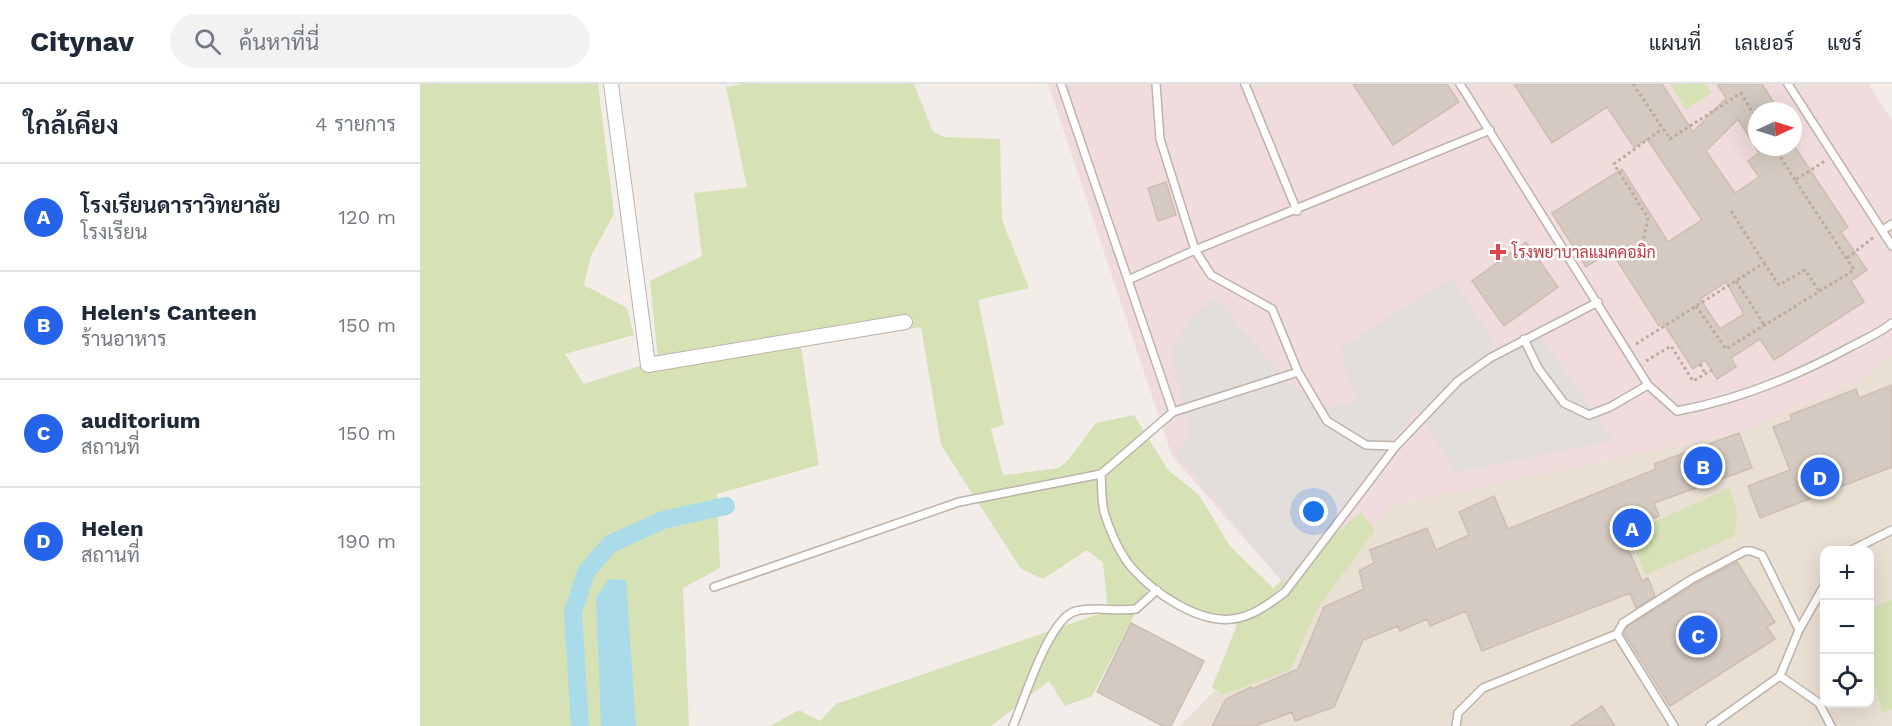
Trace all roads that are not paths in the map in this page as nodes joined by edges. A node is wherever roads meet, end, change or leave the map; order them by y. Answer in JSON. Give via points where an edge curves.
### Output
{"nodes":[{"id":1,"x":612,"y":84,"type":"edge"},
{"id":2,"x":1061,"y":84,"type":"edge"},
{"id":3,"x":1156,"y":84,"type":"edge"},
{"id":4,"x":1245,"y":84,"type":"edge"},
{"id":5,"x":1460,"y":84,"type":"edge"},
{"id":6,"x":1788,"y":84,"type":"edge"},
{"id":7,"x":1490,"y":130,"type":"junction"},
{"id":8,"x":1297,"y":211,"type":"junction"},
{"id":9,"x":1892,"y":224,"type":"edge"},
{"id":10,"x":1883,"y":230,"type":"junction"},
{"id":11,"x":1892,"y":246,"type":"edge"},
{"id":12,"x":1195,"y":250,"type":"junction"},
{"id":13,"x":1128,"y":280,"type":"junction"},
{"id":14,"x":1598,"y":302,"type":"junction"},
{"id":15,"x":905,"y":322,"type":"dead end"},
{"id":16,"x":1892,"y":323,"type":"edge"},
{"id":17,"x":1524,"y":339,"type":"junction"},
{"id":18,"x":1298,"y":372,"type":"junction"},
{"id":19,"x":1648,"y":385,"type":"junction"},
{"id":20,"x":1173,"y":412,"type":"junction"},
{"id":21,"x":1396,"y":446,"type":"junction"},
{"id":22,"x":1101,"y":474,"type":"junction"},
{"id":23,"x":1892,"y":530,"type":"edge"},
{"id":24,"x":1859,"y":546,"type":"edge"},
{"id":25,"x":714,"y":587,"type":"dead end"},
{"id":26,"x":1157,"y":590,"type":"junction"},
{"id":27,"x":1820,"y":593,"type":"edge"},
{"id":28,"x":1799,"y":630,"type":"junction"},
{"id":29,"x":1617,"y":634,"type":"junction"},
{"id":30,"x":1780,"y":676,"type":"junction"},
{"id":31,"x":1014,"y":726,"type":"edge"},
{"id":32,"x":1456,"y":726,"type":"edge"},
{"id":33,"x":1674,"y":726,"type":"edge"},
{"id":34,"x":1710,"y":726,"type":"edge"},
{"id":35,"x":1831,"y":726,"type":"edge"}],
"edges":[{"from":1,"to":15,"type":"street","via":[[648,365]]},
{"from":2,"to":13,"type":"lane"},
{"from":3,"to":12,"type":"lane","via":[[1160,139]]},
{"from":4,"to":8,"type":"lane"},
{"from":5,"to":7,"type":"lane"},
{"from":6,"to":10,"type":"lane"},
{"from":7,"to":8,"type":"lane"},
{"from":7,"to":14,"type":"lane"},
{"from":8,"to":12,"type":"lane"},
{"from":9,"to":10,"type":"lane"},
{"from":10,"to":11,"type":"lane"},
{"from":12,"to":13,"type":"lane"},
{"from":12,"to":18,"type":"lane","via":[[1211,275],[1272,309]]},
{"from":13,"to":20,"type":"lane"},
{"from":14,"to":17,"type":"lane"},
{"from":14,"to":19,"type":"lane"},
{"from":16,"to":19,"type":"lane","via":[[1820,363],[1708,405],[1677,411]]},
{"from":17,"to":19,"type":"lane","via":[[1538,368],[1564,403],[1589,415]]},
{"from":17,"to":21,"type":"lane","via":[[1458,381]]},
{"from":18,"to":20,"type":"lane"},
{"from":18,"to":21,"type":"lane","via":[[1327,421],[1366,445]]},
{"from":20,"to":22,"type":"lane"},
{"from":21,"to":26,"type":"lane","via":[[1285,592],[1261,610],[1232,619],[1207,616]]},
{"from":22,"to":25,"type":"lane","via":[[959,502]]},
{"from":22,"to":26,"type":"lane","via":[[1104,513],[1115,540],[1132,568]]},
{"from":23,"to":24,"type":"lane"},
{"from":26,"to":31,"type":"lane","via":[[1136,609],[1092,609],[1066,615],[1053,630]]},
{"from":27,"to":28,"type":"lane"},
{"from":28,"to":29,"type":"lane","via":[[1762,555],[1751,551],[1692,579],[1623,623]]},
{"from":28,"to":30,"type":"lane"},
{"from":29,"to":32,"type":"lane","via":[[1483,688],[1458,713]]},
{"from":29,"to":33,"type":"lane"},
{"from":30,"to":34,"type":"lane"},
{"from":30,"to":35,"type":"lane","via":[[1819,703]]}]}
